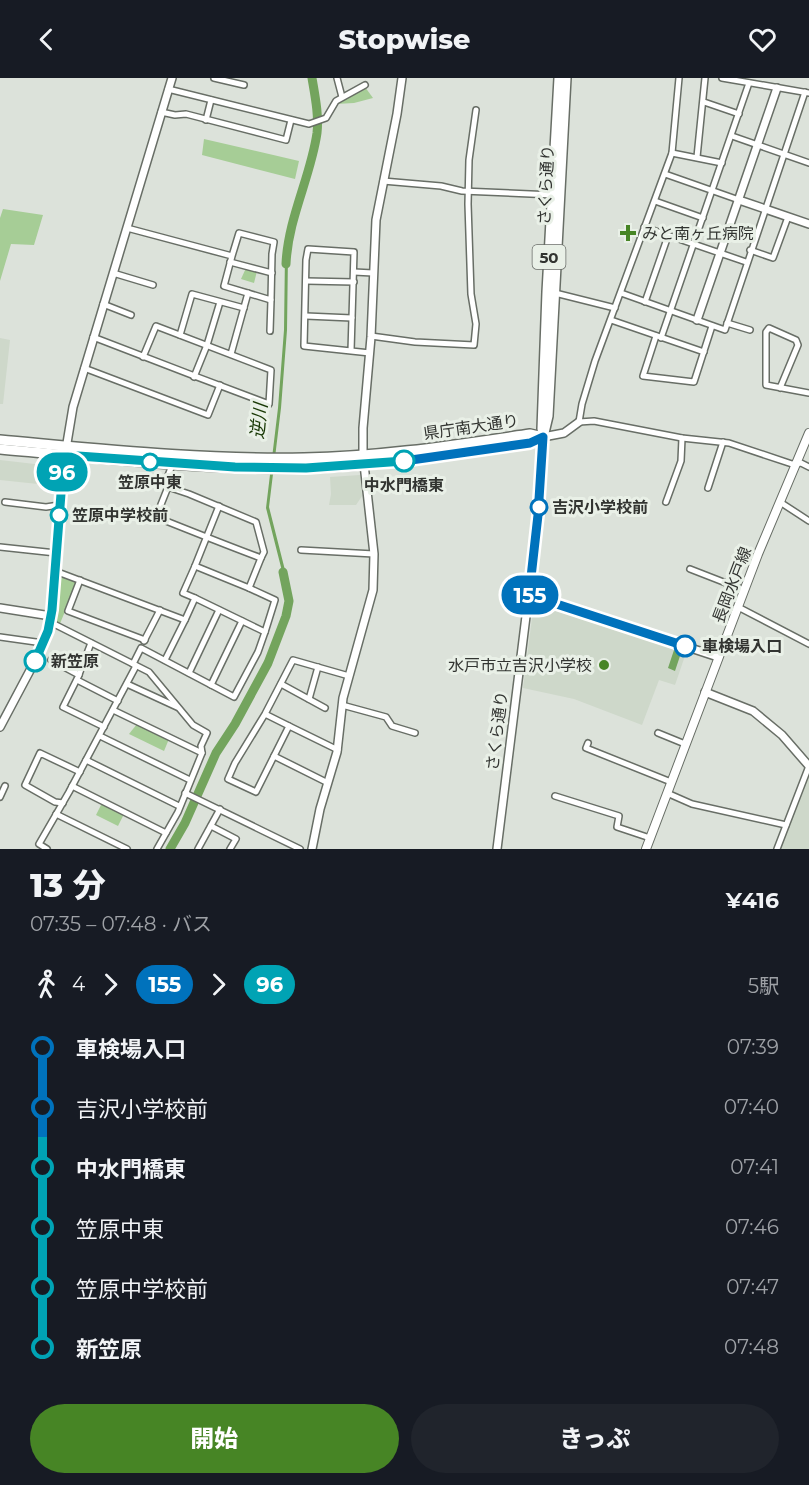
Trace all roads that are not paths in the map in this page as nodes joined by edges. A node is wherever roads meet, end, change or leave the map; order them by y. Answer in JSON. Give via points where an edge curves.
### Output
{"nodes":[{"id":1,"x":172,"y":78,"type":"edge"},
{"id":2,"x":214,"y":78,"type":"edge"},
{"id":3,"x":337,"y":78,"type":"edge"},
{"id":4,"x":402,"y":78,"type":"edge"},
{"id":5,"x":559,"y":78,"type":"edge"},
{"id":6,"x":567,"y":78,"type":"edge"},
{"id":7,"x":679,"y":78,"type":"edge"},
{"id":8,"x":705,"y":78,"type":"edge"},
{"id":9,"x":722,"y":78,"type":"edge"},
{"id":10,"x":765,"y":78,"type":"edge"},
{"id":11,"x":749,"y":83,"type":"junction"},
{"id":12,"x":244,"y":85,"type":"dead end"},
{"id":13,"x":365,"y":85,"type":"dead end"},
{"id":14,"x":764,"y":85,"type":"junction"},
{"id":15,"x":777,"y":88,"type":"junction"},
{"id":16,"x":168,"y":89,"type":"junction"},
{"id":17,"x":807,"y":93,"type":"edge"},
{"id":18,"x":342,"y":98,"type":"junction"},
{"id":19,"x":211,"y":100,"type":"junction"},
{"id":20,"x":704,"y":102,"type":"junction"},
{"id":21,"x":476,"y":110,"type":"dead end"},
{"id":22,"x":161,"y":112,"type":"junction"},
{"id":23,"x":739,"y":114,"type":"junction"},
{"id":24,"x":207,"y":120,"type":"junction"},
{"id":25,"x":291,"y":120,"type":"junction"},
{"id":26,"x":732,"y":136,"type":"junction"},
{"id":27,"x":758,"y":145,"type":"junction"},
{"id":28,"x":672,"y":153,"type":"junction"},
{"id":29,"x":783,"y":154,"type":"junction"},
{"id":30,"x":698,"y":157,"type":"junction"},
{"id":31,"x":722,"y":163,"type":"junction"},
{"id":32,"x":809,"y":163,"type":"edge"},
{"id":33,"x":665,"y":174,"type":"junction"},
{"id":34,"x":383,"y":181,"type":"junction"},
{"id":35,"x":468,"y":191,"type":"junction"},
{"id":36,"x":712,"y":191,"type":"junction"},
{"id":37,"x":556,"y":195,"type":"junction"},
{"id":38,"x":739,"y":200,"type":"junction"},
{"id":39,"x":655,"y":201,"type":"junction"},
{"id":40,"x":765,"y":208,"type":"junction"},
{"id":41,"x":788,"y":217,"type":"junction"},
{"id":42,"x":703,"y":218,"type":"junction"},
{"id":43,"x":809,"y":223,"type":"edge"},
{"id":44,"x":644,"y":227,"type":"junction"},
{"id":45,"x":127,"y":228,"type":"junction"},
{"id":46,"x":668,"y":236,"type":"junction"},
{"id":47,"x":694,"y":244,"type":"junction"},
{"id":48,"x":750,"y":250,"type":"junction"},
{"id":49,"x":720,"y":253,"type":"junction"},
{"id":50,"x":231,"y":259,"type":"junction"},
{"id":51,"x":746,"y":262,"type":"junction"},
{"id":52,"x":354,"y":272,"type":"junction"},
{"id":53,"x":113,"y":273,"type":"junction"},
{"id":54,"x":272,"y":273,"type":"junction"},
{"id":55,"x":373,"y":273,"type":"junction"},
{"id":56,"x":306,"y":281,"type":"junction"},
{"id":57,"x":354,"y":282,"type":"junction"},
{"id":58,"x":153,"y":285,"type":"dead end"},
{"id":59,"x":248,"y":293,"type":"junction"},
{"id":60,"x":555,"y":293,"type":"junction"},
{"id":61,"x":621,"y":293,"type":"junction"},
{"id":62,"x":271,"y":300,"type":"junction"},
{"id":63,"x":220,"y":302,"type":"junction"},
{"id":64,"x":645,"y":302,"type":"junction"},
{"id":65,"x":104,"y":304,"type":"junction"},
{"id":66,"x":244,"y":308,"type":"junction"},
{"id":67,"x":615,"y":308,"type":"junction"},
{"id":68,"x":671,"y":311,"type":"junction"},
{"id":69,"x":131,"y":315,"type":"dead end"},
{"id":70,"x":306,"y":316,"type":"junction"},
{"id":71,"x":352,"y":318,"type":"junction"},
{"id":72,"x":611,"y":320,"type":"junction"},
{"id":73,"x":697,"y":320,"type":"junction"},
{"id":74,"x":727,"y":323,"type":"junction"},
{"id":75,"x":712,"y":326,"type":"junction"},
{"id":76,"x":750,"y":330,"type":"dead end"},
{"id":77,"x":270,"y":331,"type":"dead end"},
{"id":78,"x":180,"y":335,"type":"junction"},
{"id":79,"x":371,"y":336,"type":"junction"},
{"id":80,"x":93,"y":337,"type":"junction"},
{"id":81,"x":658,"y":337,"type":"junction"},
{"id":82,"x":207,"y":345,"type":"junction"},
{"id":83,"x":351,"y":351,"type":"junction"},
{"id":84,"x":704,"y":352,"type":"junction"},
{"id":85,"x":370,"y":353,"type":"junction"},
{"id":86,"x":231,"y":354,"type":"junction"},
{"id":87,"x":143,"y":357,"type":"junction"},
{"id":88,"x":84,"y":368,"type":"junction"},
{"id":89,"x":195,"y":376,"type":"junction"},
{"id":90,"x":220,"y":386,"type":"junction"},
{"id":91,"x":780,"y":388,"type":"junction"},
{"id":92,"x":809,"y":393,"type":"edge"},
{"id":93,"x":579,"y":422,"type":"junction"},
{"id":94,"x":809,"y":433,"type":"edge"},
{"id":95,"x":543,"y":437,"type":"junction"},
{"id":96,"x":682,"y":438,"type":"junction"},
{"id":97,"x":0,"y":440,"type":"edge"},
{"id":98,"x":723,"y":442,"type":"junction"},
{"id":99,"x":0,"y":449,"type":"edge"},
{"id":100,"x":65,"y":450,"type":"junction"},
{"id":101,"x":364,"y":460,"type":"junction"},
{"id":102,"x":173,"y":463,"type":"junction"},
{"id":103,"x":263,"y":463,"type":"junction"},
{"id":104,"x":796,"y":464,"type":"junction"},
{"id":105,"x":809,"y":467,"type":"edge"},
{"id":106,"x":168,"y":488,"type":"junction"},
{"id":107,"x":708,"y":488,"type":"dead end"},
{"id":108,"x":5,"y":502,"type":"dead end"},
{"id":109,"x":666,"y":502,"type":"dead end"},
{"id":110,"x":780,"y":502,"type":"junction"},
{"id":111,"x":59,"y":505,"type":"junction"},
{"id":112,"x":219,"y":506,"type":"junction"},
{"id":113,"x":809,"y":520,"type":"edge"},
{"id":114,"x":207,"y":537,"type":"junction"},
{"id":115,"x":0,"y":547,"type":"edge"},
{"id":116,"x":301,"y":550,"type":"dead end"},
{"id":117,"x":56,"y":553,"type":"junction"},
{"id":118,"x":374,"y":554,"type":"junction"},
{"id":119,"x":261,"y":558,"type":"junction"},
{"id":120,"x":195,"y":566,"type":"junction"},
{"id":121,"x":690,"y":569,"type":"dead end"},
{"id":122,"x":55,"y":571,"type":"junction"},
{"id":123,"x":80,"y":580,"type":"junction"},
{"id":124,"x":249,"y":588,"type":"junction"},
{"id":125,"x":744,"y":590,"type":"junction"},
{"id":126,"x":529,"y":595,"type":"junction"},
{"id":127,"x":195,"y":598,"type":"junction"},
{"id":128,"x":738,"y":607,"type":"junction"},
{"id":129,"x":0,"y":608,"type":"edge"},
{"id":130,"x":160,"y":610,"type":"junction"},
{"id":131,"x":219,"y":610,"type":"junction"},
{"id":132,"x":51,"y":619,"type":"junction"},
{"id":133,"x":184,"y":620,"type":"junction"},
{"id":134,"x":242,"y":621,"type":"junction"},
{"id":135,"x":265,"y":632,"type":"junction"},
{"id":136,"x":0,"y":637,"type":"edge"},
{"id":137,"x":145,"y":640,"type":"junction"},
{"id":138,"x":91,"y":643,"type":"junction"},
{"id":139,"x":43,"y":644,"type":"junction"},
{"id":140,"x":809,"y":644,"type":"edge"},
{"id":141,"x":141,"y":648,"type":"junction"},
{"id":142,"x":718,"y":657,"type":"junction"},
{"id":143,"x":51,"y":660,"type":"dead end"},
{"id":144,"x":165,"y":660,"type":"junction"},
{"id":145,"x":135,"y":665,"type":"junction"},
{"id":146,"x":318,"y":667,"type":"junction"},
{"id":147,"x":189,"y":673,"type":"junction"},
{"id":148,"x":349,"y":676,"type":"junction"},
{"id":149,"x":78,"y":678,"type":"junction"},
{"id":150,"x":127,"y":684,"type":"junction"},
{"id":151,"x":281,"y":684,"type":"junction"},
{"id":152,"x":211,"y":685,"type":"junction"},
{"id":153,"x":705,"y":692,"type":"junction"},
{"id":154,"x":309,"y":699,"type":"junction"},
{"id":155,"x":118,"y":700,"type":"junction"},
{"id":156,"x":342,"y":705,"type":"junction"},
{"id":157,"x":325,"y":708,"type":"dead end"},
{"id":158,"x":179,"y":709,"type":"junction"},
{"id":159,"x":113,"y":710,"type":"junction"},
{"id":160,"x":266,"y":714,"type":"junction"},
{"id":161,"x":289,"y":726,"type":"junction"},
{"id":162,"x":0,"y":727,"type":"edge"},
{"id":163,"x":104,"y":728,"type":"junction"},
{"id":164,"x":415,"y":732,"type":"dead end"},
{"id":165,"x":658,"y":733,"type":"dead end"},
{"id":166,"x":100,"y":736,"type":"junction"},
{"id":167,"x":588,"y":743,"type":"dead end"},
{"id":168,"x":685,"y":744,"type":"junction"},
{"id":169,"x":338,"y":750,"type":"junction"},
{"id":170,"x":202,"y":753,"type":"junction"},
{"id":171,"x":274,"y":756,"type":"junction"},
{"id":172,"x":86,"y":760,"type":"junction"},
{"id":173,"x":809,"y":766,"type":"edge"},
{"id":174,"x":80,"y":772,"type":"junction"},
{"id":175,"x":190,"y":780,"type":"junction"},
{"id":176,"x":671,"y":782,"type":"junction"},
{"id":177,"x":328,"y":783,"type":"junction"},
{"id":178,"x":5,"y":786,"type":"dead end"},
{"id":179,"x":72,"y":786,"type":"junction"},
{"id":180,"x":667,"y":793,"type":"junction"},
{"id":181,"x":187,"y":794,"type":"junction"},
{"id":182,"x":555,"y":796,"type":"dead end"},
{"id":183,"x":0,"y":797,"type":"edge"},
{"id":184,"x":63,"y":803,"type":"junction"},
{"id":185,"x":179,"y":806,"type":"junction"},
{"id":186,"x":220,"y":809,"type":"junction"},
{"id":187,"x":57,"y":814,"type":"junction"},
{"id":188,"x":786,"y":825,"type":"junction"},
{"id":189,"x":211,"y":826,"type":"junction"},
{"id":190,"x":166,"y":833,"type":"junction"},
{"id":191,"x":650,"y":838,"type":"junction"},
{"id":192,"x":47,"y":849,"type":"edge"},
{"id":193,"x":127,"y":849,"type":"edge"},
{"id":194,"x":157,"y":849,"type":"edge"},
{"id":195,"x":198,"y":849,"type":"edge"},
{"id":196,"x":230,"y":849,"type":"edge"},
{"id":197,"x":300,"y":849,"type":"edge"},
{"id":198,"x":312,"y":849,"type":"edge"},
{"id":199,"x":497,"y":849,"type":"edge"},
{"id":200,"x":646,"y":849,"type":"edge"},
{"id":201,"x":777,"y":849,"type":"edge"}],
"edges":[{"from":1,"to":16,"type":"street"},
{"from":2,"to":12,"type":"street"},
{"from":3,"to":18,"type":"street"},
{"from":4,"to":34,"type":"street"},
{"from":5,"to":37,"type":"main road","name":"さくら通り","number":"50"},
{"from":6,"to":37,"type":"main road","name":"さくら通り","number":"50"},
{"from":7,"to":28,"type":"street"},
{"from":8,"to":20,"type":"street"},
{"from":9,"to":11,"type":"street"},
{"from":10,"to":14,"type":"street"},
{"from":11,"to":14,"type":"street"},
{"from":11,"to":23,"type":"street"},
{"from":13,"to":18,"type":"street"},
{"from":14,"to":15,"type":"street"},
{"from":15,"to":17,"type":"street"},
{"from":15,"to":27,"type":"street"},
{"from":16,"to":19,"type":"street"},
{"from":16,"to":22,"type":"street"},
{"from":17,"to":29,"type":"street"},
{"from":18,"to":25,"type":"street","via":[[324,119],[309,124]]},
{"from":19,"to":24,"type":"street"},
{"from":19,"to":25,"type":"street"},
{"from":20,"to":23,"type":"street"},
{"from":20,"to":30,"type":"street"},
{"from":21,"to":35,"type":"street"},
{"from":22,"to":24,"type":"street"},
{"from":22,"to":45,"type":"street"},
{"from":23,"to":26,"type":"street"},
{"from":24,"to":25,"type":"street","via":[[286,140]]},
{"from":26,"to":27,"type":"street"},
{"from":26,"to":31,"type":"street"},
{"from":27,"to":29,"type":"street"},
{"from":27,"to":38,"type":"street"},
{"from":28,"to":30,"type":"street"},
{"from":28,"to":33,"type":"street"},
{"from":29,"to":32,"type":"street"},
{"from":29,"to":40,"type":"street"},
{"from":30,"to":31,"type":"street"},
{"from":31,"to":36,"type":"street"},
{"from":33,"to":36,"type":"street"},
{"from":33,"to":39,"type":"street"},
{"from":34,"to":35,"type":"street"},
{"from":34,"to":55,"type":"street"},
{"from":35,"to":37,"type":"street"},
{"from":35,"to":79,"type":"street","via":[[474,345]]},
{"from":36,"to":38,"type":"street"},
{"from":36,"to":42,"type":"street"},
{"from":37,"to":60,"type":"main road","name":"さくら通り","number":"50"},
{"from":37,"to":95,"type":"main road","name":"さくら通り","number":"50","via":[[541,417]]},
{"from":38,"to":40,"type":"street"},
{"from":38,"to":49,"type":"street"},
{"from":39,"to":42,"type":"street"},
{"from":39,"to":44,"type":"street"},
{"from":40,"to":41,"type":"street"},
{"from":40,"to":48,"type":"street"},
{"from":41,"to":43,"type":"street"},
{"from":41,"to":48,"type":"street","via":[[773,258]]},
{"from":42,"to":47,"type":"street"},
{"from":44,"to":46,"type":"street"},
{"from":44,"to":61,"type":"street"},
{"from":45,"to":50,"type":"street"},
{"from":45,"to":53,"type":"street"},
{"from":46,"to":47,"type":"street"},
{"from":46,"to":64,"type":"street"},
{"from":47,"to":49,"type":"street"},
{"from":47,"to":68,"type":"street"},
{"from":48,"to":51,"type":"street"},
{"from":49,"to":51,"type":"street"},
{"from":49,"to":73,"type":"street"},
{"from":50,"to":54,"type":"street"},
{"from":50,"to":54,"type":"street","via":[[239,233],[274,242]]},
{"from":50,"to":59,"type":"street","via":[[224,286]]},
{"from":51,"to":74,"type":"street"},
{"from":52,"to":55,"type":"street"},
{"from":52,"to":56,"type":"street","via":[[354,252],[308,249]]},
{"from":52,"to":57,"type":"street"},
{"from":53,"to":58,"type":"street"},
{"from":53,"to":65,"type":"street"},
{"from":54,"to":62,"type":"street"},
{"from":55,"to":79,"type":"street"},
{"from":56,"to":57,"type":"street"},
{"from":56,"to":70,"type":"street"},
{"from":57,"to":71,"type":"street"},
{"from":59,"to":62,"type":"street"},
{"from":59,"to":66,"type":"street"},
{"from":60,"to":67,"type":"street"},
{"from":60,"to":95,"type":"main road","name":"さくら通り","number":"50","via":[[548,416]]},
{"from":61,"to":64,"type":"street"},
{"from":61,"to":67,"type":"street"},
{"from":62,"to":77,"type":"street"},
{"from":63,"to":66,"type":"street"},
{"from":63,"to":78,"type":"street","via":[[192,294]]},
{"from":63,"to":82,"type":"street"},
{"from":64,"to":68,"type":"street"},
{"from":65,"to":69,"type":"street"},
{"from":65,"to":80,"type":"street"},
{"from":66,"to":86,"type":"street"},
{"from":67,"to":72,"type":"street"},
{"from":68,"to":73,"type":"street"},
{"from":68,"to":81,"type":"street"},
{"from":70,"to":71,"type":"street"},
{"from":70,"to":83,"type":"street","via":[[304,346]]},
{"from":71,"to":83,"type":"street"},
{"from":72,"to":81,"type":"street"},
{"from":72,"to":93,"type":"street","via":[[589,378]]},
{"from":73,"to":75,"type":"street"},
{"from":74,"to":75,"type":"street","via":[[724,330]]},
{"from":74,"to":76,"type":"street"},
{"from":75,"to":84,"type":"street"},
{"from":78,"to":82,"type":"street"},
{"from":78,"to":87,"type":"street","via":[[156,326]]},
{"from":79,"to":85,"type":"street"},
{"from":80,"to":87,"type":"street"},
{"from":80,"to":88,"type":"street"},
{"from":81,"to":84,"type":"street"},
{"from":81,"to":84,"type":"street","via":[[643,376],[694,382]]},
{"from":82,"to":86,"type":"street"},
{"from":82,"to":89,"type":"street"},
{"from":83,"to":85,"type":"street"},
{"from":85,"to":101,"type":"street"},
{"from":86,"to":90,"type":"street","via":[[270,370],[269,404]]},
{"from":87,"to":89,"type":"street"},
{"from":88,"to":90,"type":"street","via":[[208,415]]},
{"from":88,"to":100,"type":"street"},
{"from":89,"to":90,"type":"street"},
{"from":91,"to":91,"type":"street","via":[[766,385],[765,332],[769,328],[796,340],[798,345]]},
{"from":91,"to":92,"type":"street"},
{"from":93,"to":95,"type":"street","via":[[564,433]]},
{"from":93,"to":96,"type":"street"},
{"from":94,"to":104,"type":"main road","name":"長岡水戸線"},
{"from":95,"to":101,"type":"main road","name":"県庁南大通り","via":[[530,443],[421,459]]},
{"from":95,"to":126,"type":"street","name":"さくら通り"},
{"from":96,"to":98,"type":"street"},
{"from":96,"to":109,"type":"street","via":[[681,460]]},
{"from":97,"to":100,"type":"main road","name":"県庁南大通り"},
{"from":98,"to":104,"type":"street"},
{"from":98,"to":107,"type":"street"},
{"from":99,"to":100,"type":"main road","name":"県庁南大通り"},
{"from":100,"to":102,"type":"main road","name":"県庁南大通り"},
{"from":100,"to":103,"type":"main road","name":"県庁南大通り"},
{"from":100,"to":111,"type":"street"},
{"from":101,"to":103,"type":"main road","name":"県庁南大通り"},
{"from":101,"to":118,"type":"street"},
{"from":102,"to":103,"type":"main road","name":"県庁南大通り"},
{"from":102,"to":106,"type":"street","via":[[165,483]]},
{"from":104,"to":105,"type":"street"},
{"from":104,"to":110,"type":"main road","name":"長岡水戸線"},
{"from":106,"to":112,"type":"street"},
{"from":106,"to":114,"type":"street","via":[[156,517]]},
{"from":108,"to":111,"type":"street"},
{"from":110,"to":113,"type":"street"},
{"from":110,"to":125,"type":"main road","name":"長岡水戸線"},
{"from":111,"to":117,"type":"street"},
{"from":112,"to":114,"type":"street"},
{"from":112,"to":119,"type":"street","via":[[256,522],[264,552]]},
{"from":114,"to":119,"type":"street"},
{"from":114,"to":120,"type":"street"},
{"from":115,"to":117,"type":"street"},
{"from":116,"to":118,"type":"street"},
{"from":117,"to":122,"type":"street"},
{"from":118,"to":148,"type":"street","via":[[370,603]]},
{"from":119,"to":124,"type":"street"},
{"from":120,"to":124,"type":"street"},
{"from":120,"to":127,"type":"street","via":[[183,593]]},
{"from":121,"to":125,"type":"street"},
{"from":122,"to":123,"type":"street"},
{"from":122,"to":132,"type":"street"},
{"from":123,"to":130,"type":"street"},
{"from":123,"to":137,"type":"street","via":[[68,611]]},
{"from":124,"to":135,"type":"street","via":[[275,600]]},
{"from":125,"to":128,"type":"main road","name":"長岡水戸線"},
{"from":126,"to":142,"type":"street"},
{"from":126,"to":199,"type":"street","name":"さくら通り"},
{"from":127,"to":131,"type":"street"},
{"from":127,"to":133,"type":"street"},
{"from":128,"to":140,"type":"street"},
{"from":128,"to":142,"type":"main road","name":"長岡水戸線"},
{"from":129,"to":132,"type":"street"},
{"from":130,"to":133,"type":"street"},
{"from":130,"to":137,"type":"street"},
{"from":131,"to":134,"type":"street"},
{"from":131,"to":147,"type":"street"},
{"from":132,"to":138,"type":"street"},
{"from":132,"to":139,"type":"street"},
{"from":133,"to":144,"type":"street"},
{"from":134,"to":135,"type":"street"},
{"from":134,"to":152,"type":"street"},
{"from":135,"to":152,"type":"street","via":[[234,697]]},
{"from":136,"to":139,"type":"street"},
{"from":137,"to":141,"type":"street"},
{"from":138,"to":145,"type":"street"},
{"from":138,"to":149,"type":"street"},
{"from":139,"to":162,"type":"street"},
{"from":141,"to":144,"type":"street"},
{"from":141,"to":145,"type":"street"},
{"from":142,"to":153,"type":"main road","name":"長岡水戸線"},
{"from":143,"to":149,"type":"street"},
{"from":144,"to":147,"type":"street"},
{"from":145,"to":150,"type":"street"},
{"from":145,"to":158,"type":"street","via":[[149,672]]},
{"from":146,"to":148,"type":"street"},
{"from":146,"to":151,"type":"street","via":[[293,660]]},
{"from":146,"to":154,"type":"street"},
{"from":147,"to":152,"type":"street"},
{"from":148,"to":156,"type":"street"},
{"from":149,"to":155,"type":"street"},
{"from":149,"to":163,"type":"street","via":[[63,707]]},
{"from":150,"to":155,"type":"street"},
{"from":150,"to":158,"type":"street"},
{"from":151,"to":154,"type":"street"},
{"from":151,"to":160,"type":"street"},
{"from":153,"to":168,"type":"main road","name":"長岡水戸線"},
{"from":153,"to":173,"type":"street","via":[[753,711],[782,735]]},
{"from":154,"to":157,"type":"street"},
{"from":155,"to":159,"type":"street"},
{"from":156,"to":164,"type":"street","via":[[386,717],[392,726]]},
{"from":156,"to":169,"type":"street"},
{"from":158,"to":170,"type":"street","via":[[193,725],[207,733]]},
{"from":159,"to":163,"type":"street"},
{"from":159,"to":170,"type":"street"},
{"from":160,"to":161,"type":"street"},
{"from":160,"to":171,"type":"street","via":[[228,779],[256,792]]},
{"from":161,"to":169,"type":"street"},
{"from":161,"to":171,"type":"street"},
{"from":163,"to":166,"type":"street"},
{"from":165,"to":168,"type":"street"},
{"from":166,"to":172,"type":"street"},
{"from":166,"to":175,"type":"street"},
{"from":167,"to":176,"type":"street","via":[[586,748]]},
{"from":168,"to":176,"type":"main road","name":"長岡水戸線"},
{"from":169,"to":177,"type":"street"},
{"from":170,"to":175,"type":"street"},
{"from":171,"to":177,"type":"street"},
{"from":172,"to":174,"type":"street"},
{"from":172,"to":185,"type":"street"},
{"from":173,"to":188,"type":"street"},
{"from":174,"to":179,"type":"street"},
{"from":174,"to":184,"type":"street","via":[[40,753],[25,785]]},
{"from":175,"to":181,"type":"street"},
{"from":176,"to":180,"type":"main road","name":"長岡水戸線"},
{"from":177,"to":198,"type":"street"},
{"from":178,"to":183,"type":"street"},
{"from":179,"to":184,"type":"street"},
{"from":179,"to":190,"type":"street"},
{"from":180,"to":188,"type":"street","via":[[692,804]]},
{"from":180,"to":191,"type":"main road","name":"長岡水戸線"},
{"from":181,"to":185,"type":"street"},
{"from":181,"to":186,"type":"street"},
{"from":182,"to":191,"type":"street","via":[[619,816],[617,827]]},
{"from":184,"to":187,"type":"street"},
{"from":185,"to":190,"type":"street"},
{"from":186,"to":189,"type":"street"},
{"from":186,"to":197,"type":"street"},
{"from":187,"to":192,"type":"street","via":[[39,844]]},
{"from":187,"to":193,"type":"street"},
{"from":188,"to":201,"type":"street"},
{"from":189,"to":195,"type":"street"},
{"from":189,"to":196,"type":"street","via":[[236,839]]},
{"from":190,"to":194,"type":"street"},
{"from":191,"to":200,"type":"main road","name":"長岡水戸線"}]}
